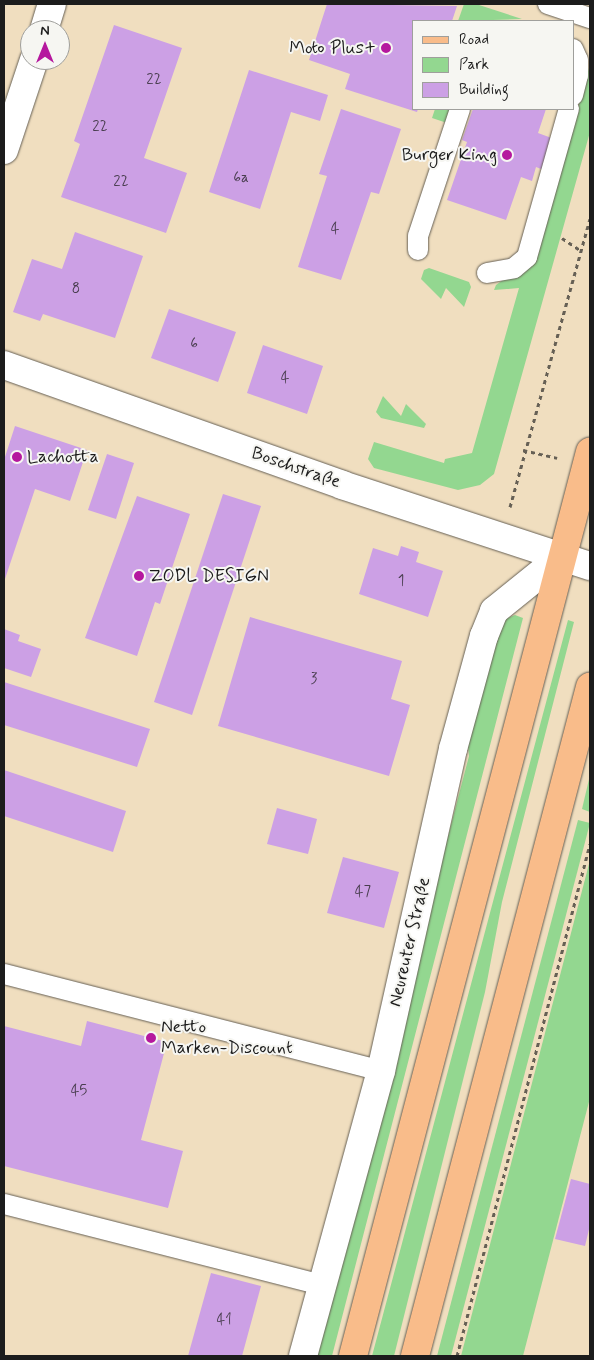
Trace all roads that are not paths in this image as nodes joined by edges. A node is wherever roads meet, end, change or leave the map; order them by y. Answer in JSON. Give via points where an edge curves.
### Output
{"nodes":[{"id":1,"x":52,"y":4,"type":"edge"},
{"id":2,"x":548,"y":4,"type":"edge"},
{"id":3,"x":590,"y":18,"type":"edge"},
{"id":4,"x":47,"y":20,"type":"edge"},
{"id":5,"x":574,"y":50,"type":"edge"},
{"id":6,"x":31,"y":70,"type":"edge"},
{"id":7,"x":576,"y":74,"type":"edge"},
{"id":8,"x":574,"y":88,"type":"edge"},
{"id":9,"x":460,"y":110,"type":"edge"},
{"id":10,"x":569,"y":110,"type":"edge"},
{"id":11,"x":4,"y":150,"type":"edge"},
{"id":12,"x":418,"y":250,"type":"dead end"},
{"id":13,"x":486,"y":273,"type":"dead end"},
{"id":14,"x":4,"y":365,"type":"edge"},
{"id":15,"x":590,"y":452,"type":"edge"},
{"id":16,"x":560,"y":557,"type":"junction"},
{"id":17,"x":590,"y":566,"type":"edge"},
{"id":18,"x":590,"y":687,"type":"edge"},
{"id":19,"x":4,"y":974,"type":"edge"},
{"id":20,"x":381,"y":1071,"type":"junction"},
{"id":21,"x":4,"y":1204,"type":"edge"},
{"id":22,"x":322,"y":1285,"type":"junction"},
{"id":23,"x":303,"y":1356,"type":"edge"},
{"id":24,"x":353,"y":1356,"type":"edge"},
{"id":25,"x":415,"y":1356,"type":"edge"}],
"edges":[{"from":1,"to":4,"type":"street"},
{"from":2,"to":3,"type":"lane"},
{"from":5,"to":7,"type":"lane","via":[[578,60]]},
{"from":6,"to":11,"type":"street"},
{"from":7,"to":8,"type":"lane"},
{"from":9,"to":12,"type":"lane","via":[[418,236]]},
{"from":10,"to":13,"type":"lane","via":[[527,257],[514,268]]},
{"from":14,"to":16,"type":"street","name":"Boschstraße"},
{"from":15,"to":16,"type":"main road"},
{"from":16,"to":17,"type":"street","name":"Boschstraße"},
{"from":16,"to":20,"type":"street","name":"Neureuter Straße","via":[[494,611],[453,749]]},
{"from":16,"to":24,"type":"main road"},
{"from":18,"to":25,"type":"main road"},
{"from":19,"to":20,"type":"lane"},
{"from":20,"to":22,"type":"street","name":"Neureuter Straße"},
{"from":21,"to":22,"type":"lane"},
{"from":22,"to":23,"type":"street","name":"Neureuter Straße"}]}
